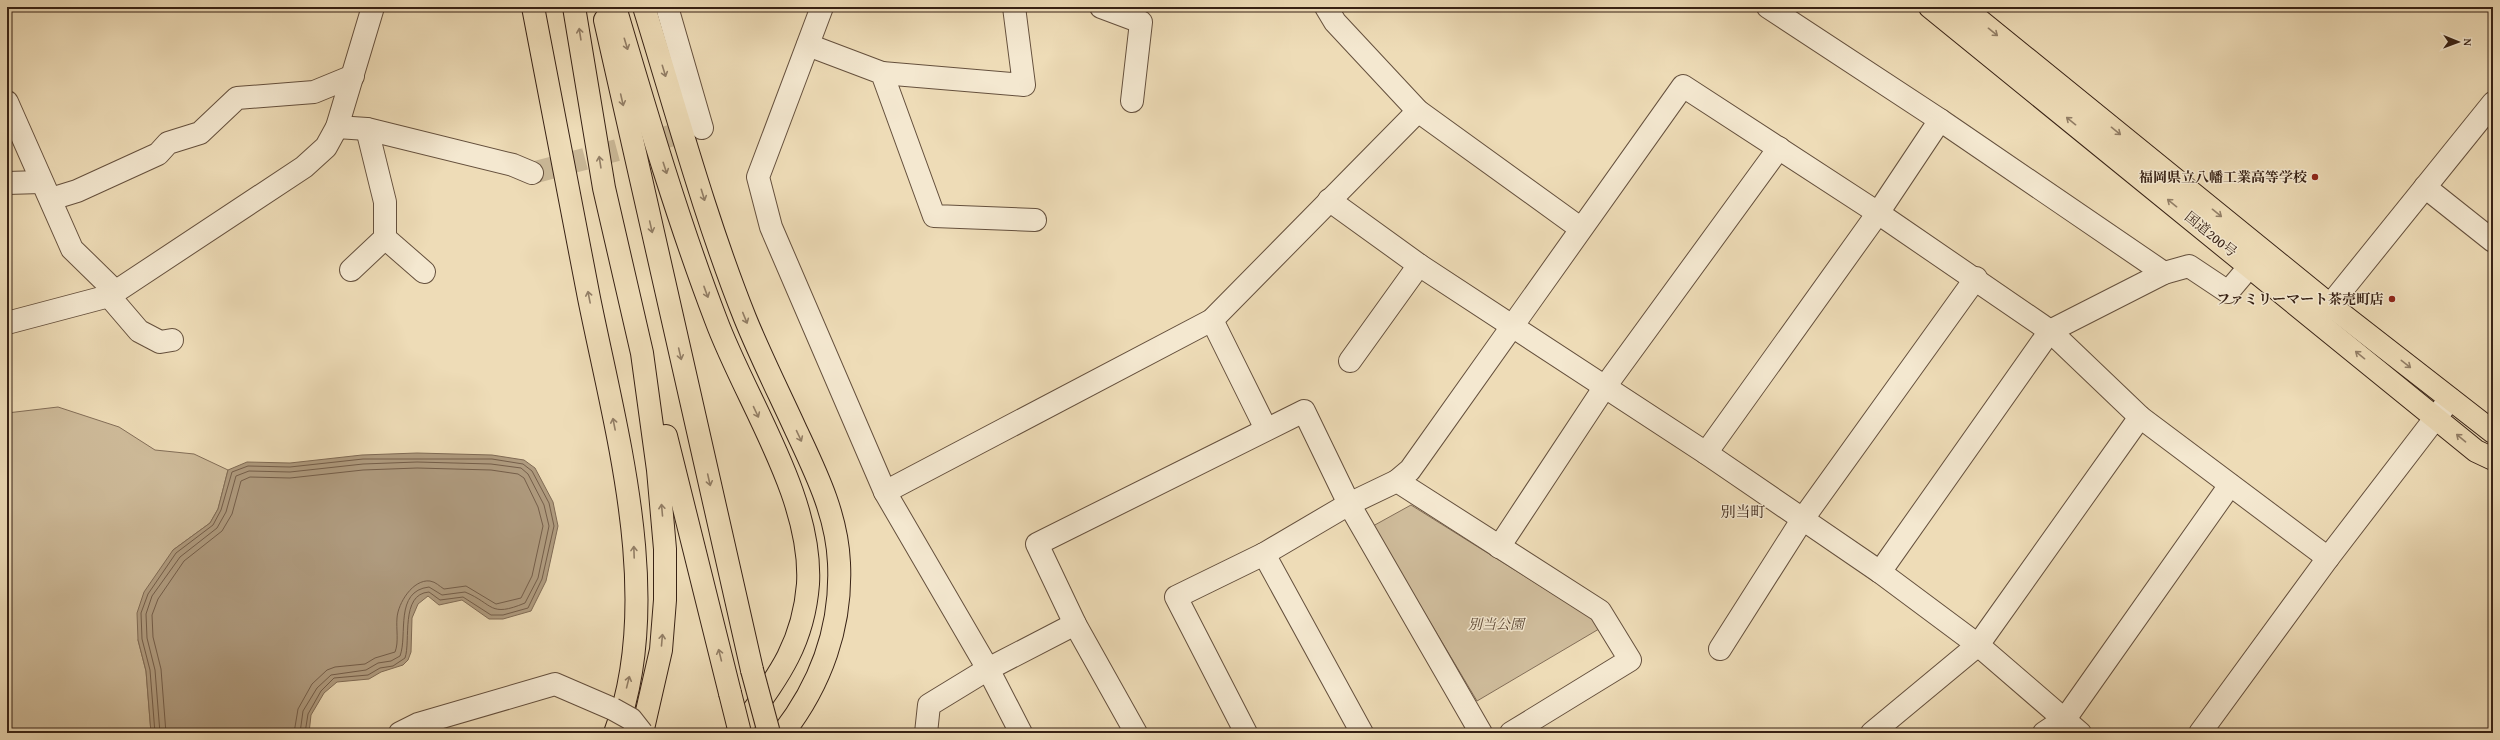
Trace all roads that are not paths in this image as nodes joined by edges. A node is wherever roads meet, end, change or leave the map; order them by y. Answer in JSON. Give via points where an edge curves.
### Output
{"nodes":[{"id":1,"x":373,"y":7,"type":"edge"},
{"id":2,"x":534,"y":7,"type":"edge"},
{"id":3,"x":574,"y":7,"type":"edge"},
{"id":4,"x":602,"y":7,"type":"edge"},
{"id":5,"x":615,"y":7,"type":"edge"},
{"id":6,"x":644,"y":7,"type":"edge"},
{"id":7,"x":667,"y":7,"type":"edge"},
{"id":8,"x":822,"y":7,"type":"edge"},
{"id":9,"x":1014,"y":7,"type":"edge"},
{"id":10,"x":1101,"y":7,"type":"edge"},
{"id":11,"x":1326,"y":7,"type":"edge"},
{"id":12,"x":1768,"y":7,"type":"edge"},
{"id":13,"x":1930,"y":7,"type":"edge"},
{"id":14,"x":1963,"y":7,"type":"edge"},
{"id":15,"x":1144,"y":14,"type":"edge"},
{"id":16,"x":808,"y":45,"type":"junction"},
{"id":17,"x":882,"y":73,"type":"junction"},
{"id":18,"x":353,"y":76,"type":"junction"},
{"id":19,"x":1132,"y":101,"type":"dead end"},
{"id":20,"x":7,"y":102,"type":"edge"},
{"id":21,"x":2493,"y":104,"type":"edge"},
{"id":22,"x":1418,"y":110,"type":"junction"},
{"id":23,"x":1940,"y":120,"type":"junction"},
{"id":24,"x":337,"y":127,"type":"junction"},
{"id":25,"x":702,"y":128,"type":"dead end"},
{"id":26,"x":367,"y":129,"type":"junction"},
{"id":27,"x":1779,"y":148,"type":"junction"},
{"id":28,"x":532,"y":173,"type":"tunnel mouth"},
{"id":29,"x":7,"y":183,"type":"edge"},
{"id":30,"x":2425,"y":187,"type":"junction"},
{"id":31,"x":604,"y":188,"type":"junction"},
{"id":32,"x":46,"y":190,"type":"junction"},
{"id":33,"x":1330,"y":200,"type":"junction"},
{"id":34,"x":1878,"y":213,"type":"junction"},
{"id":35,"x":1035,"y":220,"type":"dead end"},
{"id":36,"x":1580,"y":228,"type":"junction"},
{"id":37,"x":385,"y":238,"type":"junction"},
{"id":38,"x":2493,"y":241,"type":"edge"},
{"id":39,"x":1419,"y":265,"type":"junction"},
{"id":40,"x":2250,"y":266,"type":"junction"},
{"id":41,"x":351,"y":270,"type":"dead end"},
{"id":42,"x":424,"y":272,"type":"dead end"},
{"id":43,"x":2164,"y":273,"type":"junction"},
{"id":44,"x":1976,"y":278,"type":"junction"},
{"id":45,"x":112,"y":294,"type":"junction"},
{"id":46,"x":2324,"y":313,"type":"junction"},
{"id":47,"x":1212,"y":320,"type":"junction"},
{"id":48,"x":7,"y":322,"type":"edge"},
{"id":49,"x":1513,"y":326,"type":"junction"},
{"id":50,"x":2050,"y":331,"type":"junction"},
{"id":51,"x":172,"y":340,"type":"dead end"},
{"id":52,"x":1350,"y":361,"type":"dead end"},
{"id":53,"x":1604,"y":388,"type":"junction"},
{"id":54,"x":2450,"y":399,"type":"junction"},
{"id":55,"x":2140,"y":417,"type":"junction"},
{"id":56,"x":2437,"y":418,"type":"junction"},
{"id":57,"x":1266,"y":429,"type":"junction"},
{"id":58,"x":2493,"y":432,"type":"edge"},
{"id":59,"x":1706,"y":453,"type":"junction"},
{"id":60,"x":2493,"y":459,"type":"edge"},
{"id":61,"x":1397,"y":481,"type":"junction"},
{"id":62,"x":2230,"y":485,"type":"junction"},
{"id":63,"x":884,"y":492,"type":"junction"},
{"id":64,"x":1349,"y":504,"type":"junction"},
{"id":65,"x":1802,"y":520,"type":"junction"},
{"id":66,"x":1499,"y":547,"type":"junction"},
{"id":67,"x":1264,"y":554,"type":"junction"},
{"id":68,"x":2328,"y":558,"type":"junction"},
{"id":69,"x":1880,"y":572,"type":"junction"},
{"id":70,"x":1075,"y":624,"type":"junction"},
{"id":71,"x":1978,"y":645,"type":"junction"},
{"id":72,"x":1720,"y":649,"type":"dead end"},
{"id":73,"x":988,"y":669,"type":"junction"},
{"id":74,"x":2072,"y":726,"type":"edge"},
{"id":75,"x":1241,"y":731,"type":"edge"},
{"id":76,"x":400,"y":733,"type":"edge"},
{"id":77,"x":615,"y":733,"type":"edge"},
{"id":78,"x":642,"y":733,"type":"edge"},
{"id":79,"x":737,"y":733,"type":"edge"},
{"id":80,"x":740,"y":733,"type":"edge"},
{"id":81,"x":769,"y":733,"type":"edge"},
{"id":82,"x":783,"y":733,"type":"edge"},
{"id":83,"x":926,"y":733,"type":"edge"},
{"id":84,"x":1021,"y":733,"type":"edge"},
{"id":85,"x":1136,"y":733,"type":"edge"},
{"id":86,"x":1362,"y":733,"type":"edge"},
{"id":87,"x":1481,"y":733,"type":"edge"},
{"id":88,"x":1511,"y":733,"type":"edge"},
{"id":89,"x":1872,"y":733,"type":"edge"},
{"id":90,"x":2044,"y":733,"type":"edge"},
{"id":91,"x":2200,"y":733,"type":"edge"}],
"edges":[{"from":1,"to":18,"type":"street"},
{"from":77,"to":2,"type":"highway","one_way":true,"via":[[630,675],[634,636],[634,535],[627,484],[568,195]]},
{"from":31,"to":3,"type":"highway","one_way":true},
{"from":4,"to":81,"type":"highway","one_way":true,"bridge":true,"via":[[752,670]]},
{"from":5,"to":79,"type":"highway","one_way":true,"via":[[695,263],[734,363],[790,486],[807,550],[808,583],[804,618],[793,650]]},
{"from":6,"to":82,"type":"highway","one_way":true,"via":[[724,260],[766,366],[815,470],[827,500],[835,531],[839,586],[834,627],[826,658],[812,690]]},
{"from":7,"to":25,"type":"street"},
{"from":8,"to":16,"type":"street"},
{"from":9,"to":17,"type":"street","via":[[1024,85]]},
{"from":10,"to":15,"type":"street"},
{"from":11,"to":22,"type":"street","via":[[1335,22]]},
{"from":12,"to":23,"type":"street"},
{"from":40,"to":13,"type":"highway","name":"国道200号","one_way":true},
{"from":14,"to":46,"type":"highway","name":"国道200号","one_way":true},
{"from":15,"to":19,"type":"street"},
{"from":16,"to":17,"type":"street"},
{"from":16,"to":63,"type":"street","via":[[758,177],[770,227]]},
{"from":17,"to":35,"type":"street","via":[[934,216]]},
{"from":18,"to":24,"type":"street"},
{"from":18,"to":32,"type":"street","via":[[314,92],[237,98],[200,133],[168,143],[158,154],[77,191]]},
{"from":20,"to":32,"type":"street"},
{"from":21,"to":30,"type":"street"},
{"from":22,"to":33,"type":"street"},
{"from":22,"to":36,"type":"street"},
{"from":23,"to":34,"type":"street"},
{"from":23,"to":43,"type":"street"},
{"from":24,"to":26,"type":"street"},
{"from":24,"to":45,"type":"street","via":[[326,147],[304,167]]},
{"from":26,"to":28,"type":"street","via":[[513,165]]},
{"from":26,"to":37,"type":"street","via":[[384,202]]},
{"from":27,"to":34,"type":"street"},
{"from":27,"to":36,"type":"street","via":[[1682,86]]},
{"from":27,"to":53,"type":"street"},
{"from":29,"to":32,"type":"street"},
{"from":30,"to":38,"type":"street"},
{"from":30,"to":46,"type":"street"},
{"from":78,"to":31,"type":"highway","one_way":true,"via":[[661,650],[665,600],[665,549],[658,470],[642,353]]},
{"from":80,"to":31,"type":"highway","one_way":true,"bridge":true},
{"from":32,"to":45,"type":"street","via":[[72,249]]},
{"from":33,"to":39,"type":"street"},
{"from":33,"to":47,"type":"street"},
{"from":34,"to":44,"type":"street"},
{"from":34,"to":59,"type":"street"},
{"from":36,"to":49,"type":"street"},
{"from":37,"to":41,"type":"street"},
{"from":37,"to":42,"type":"street"},
{"from":39,"to":49,"type":"street"},
{"from":39,"to":52,"type":"street"},
{"from":40,"to":43,"type":"street","via":[[2228,292],[2189,266]]},
{"from":40,"to":46,"type":"highway","name":"国道200号"},
{"from":43,"to":50,"type":"street"},
{"from":44,"to":50,"type":"street"},
{"from":44,"to":65,"type":"street"},
{"from":45,"to":48,"type":"street"},
{"from":45,"to":51,"type":"street","via":[[139,331],[160,342]]},
{"from":46,"to":54,"type":"highway","name":"国道200号","one_way":true},
{"from":56,"to":46,"type":"highway","name":"国道200号","one_way":true},
{"from":47,"to":57,"type":"street"},
{"from":47,"to":63,"type":"street"},
{"from":49,"to":53,"type":"street"},
{"from":49,"to":61,"type":"street","via":[[1410,470]]},
{"from":50,"to":55,"type":"street"},
{"from":50,"to":69,"type":"street"},
{"from":53,"to":59,"type":"street"},
{"from":53,"to":66,"type":"street"},
{"from":54,"to":56,"type":"street"},
{"from":54,"to":58,"type":"highway","name":"国道200号"},
{"from":55,"to":62,"type":"street"},
{"from":55,"to":71,"type":"street"},
{"from":60,"to":56,"type":"highway","name":"国道200号","one_way":true,"via":[[2476,451]]},
{"from":56,"to":68,"type":"street"},
{"from":57,"to":64,"type":"street","via":[[1304,411]]},
{"from":57,"to":70,"type":"street","via":[[1037,544]]},
{"from":59,"to":65,"type":"street"},
{"from":61,"to":64,"type":"street"},
{"from":61,"to":66,"type":"street"},
{"from":62,"to":68,"type":"street"},
{"from":62,"to":74,"type":"street"},
{"from":63,"to":73,"type":"street"},
{"from":64,"to":67,"type":"street"},
{"from":64,"to":87,"type":"street"},
{"from":65,"to":69,"type":"street"},
{"from":65,"to":72,"type":"street"},
{"from":66,"to":88,"type":"street","via":[[1600,611],[1630,660]]},
{"from":67,"to":75,"type":"street","via":[[1176,598]]},
{"from":67,"to":86,"type":"street"},
{"from":68,"to":91,"type":"street"},
{"from":69,"to":71,"type":"street"},
{"from":70,"to":73,"type":"street"},
{"from":70,"to":85,"type":"street"},
{"from":71,"to":74,"type":"street"},
{"from":71,"to":89,"type":"street"},
{"from":73,"to":83,"type":"street","via":[[929,705]]},
{"from":73,"to":84,"type":"street"},
{"from":74,"to":90,"type":"street"},
{"from":76,"to":78,"type":"street","bridge":true,"via":[[418,724],[555,684],[631,719]]}]}
